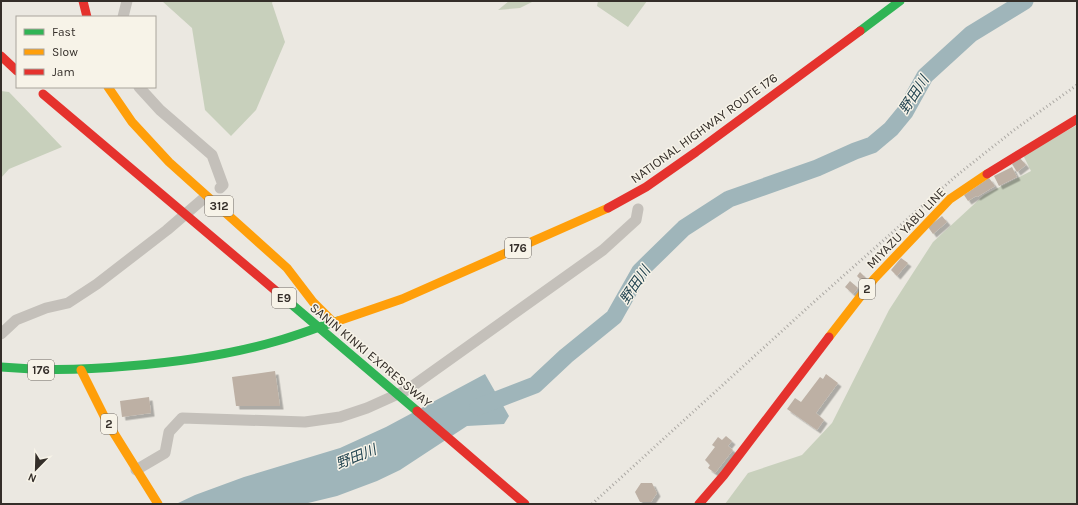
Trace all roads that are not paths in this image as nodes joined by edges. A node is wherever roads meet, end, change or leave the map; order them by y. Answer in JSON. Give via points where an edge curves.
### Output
{"nodes":[{"id":1,"x":74,"y":1,"type":"edge"},
{"id":2,"x":83,"y":1,"type":"edge"},
{"id":3,"x":127,"y":1,"type":"edge"},
{"id":4,"x":900,"y":1,"type":"edge"},
{"id":5,"x":78,"y":16,"type":"edge"},
{"id":6,"x":87,"y":16,"type":"edge"},
{"id":7,"x":123,"y":16,"type":"edge"},
{"id":8,"x":1,"y":56,"type":"edge"},
{"id":9,"x":5,"y":61,"type":"edge"},
{"id":10,"x":16,"y":70,"type":"edge"},
{"id":11,"x":36,"y":88,"type":"edge"},
{"id":12,"x":109,"y":88,"type":"edge"},
{"id":13,"x":120,"y":88,"type":"edge"},
{"id":14,"x":140,"y":88,"type":"edge"},
{"id":15,"x":1077,"y":119,"type":"edge"},
{"id":16,"x":173,"y":153,"type":"dead end"},
{"id":17,"x":217,"y":189,"type":"dead end"},
{"id":18,"x":203,"y":199,"type":"dead end"},
{"id":19,"x":638,"y":209,"type":"dead end"},
{"id":20,"x":327,"y":304,"type":"dead end"},
{"id":21,"x":333,"y":322,"type":"junction"},
{"id":22,"x":1,"y":334,"type":"edge"},
{"id":23,"x":1,"y":367,"type":"edge"},
{"id":24,"x":81,"y":370,"type":"junction"},
{"id":25,"x":138,"y":474,"type":"junction"},
{"id":26,"x":158,"y":504,"type":"edge"},
{"id":27,"x":525,"y":504,"type":"edge"},
{"id":28,"x":699,"y":504,"type":"edge"}],
"edges":[{"from":1,"to":5,"type":"main road"},
{"from":2,"to":6,"type":"main road"},
{"from":3,"to":7,"type":"street"},
{"from":4,"to":21,"type":"main road","name":"NATIONAL HIGHWAY ROUTE 176","number":"176","via":[[646,187],[603,211],[416,292]]},
{"from":8,"to":9,"type":"main road"},
{"from":9,"to":10,"type":"main road"},
{"from":11,"to":27,"type":"main road","name":"SANIN KINKI EXPRESSWAY","number":"E9","bridge":true},
{"from":12,"to":21,"type":"main road","number":"312","via":[[132,122],[169,162],[287,268],[313,302]]},
{"from":13,"to":16,"type":"main road","via":[[150,129]]},
{"from":14,"to":17,"type":"street","via":[[160,110],[212,155],[223,185]]},
{"from":15,"to":28,"type":"main road","name":"MIYAZU YABU LINE","number":"2","via":[[950,199],[874,279],[724,476]]},
{"from":18,"to":22,"type":"street","via":[[97,284],[68,303],[46,308],[16,320]]},
{"from":19,"to":25,"type":"street","via":[[636,220],[602,250],[408,390],[340,417],[305,422],[182,418],[169,432],[165,453]]},
{"from":20,"to":21,"type":"main road"},
{"from":21,"to":24,"type":"main road","name":"NATIONAL HIGHWAY ROUTE 176","number":"176","via":[[277,341],[208,357],[171,363]]},
{"from":23,"to":24,"type":"main road","name":"NATIONAL HIGHWAY ROUTE 176","number":"176"},
{"from":24,"to":25,"type":"main road","number":"2"},
{"from":25,"to":26,"type":"main road","number":"2"}]}
